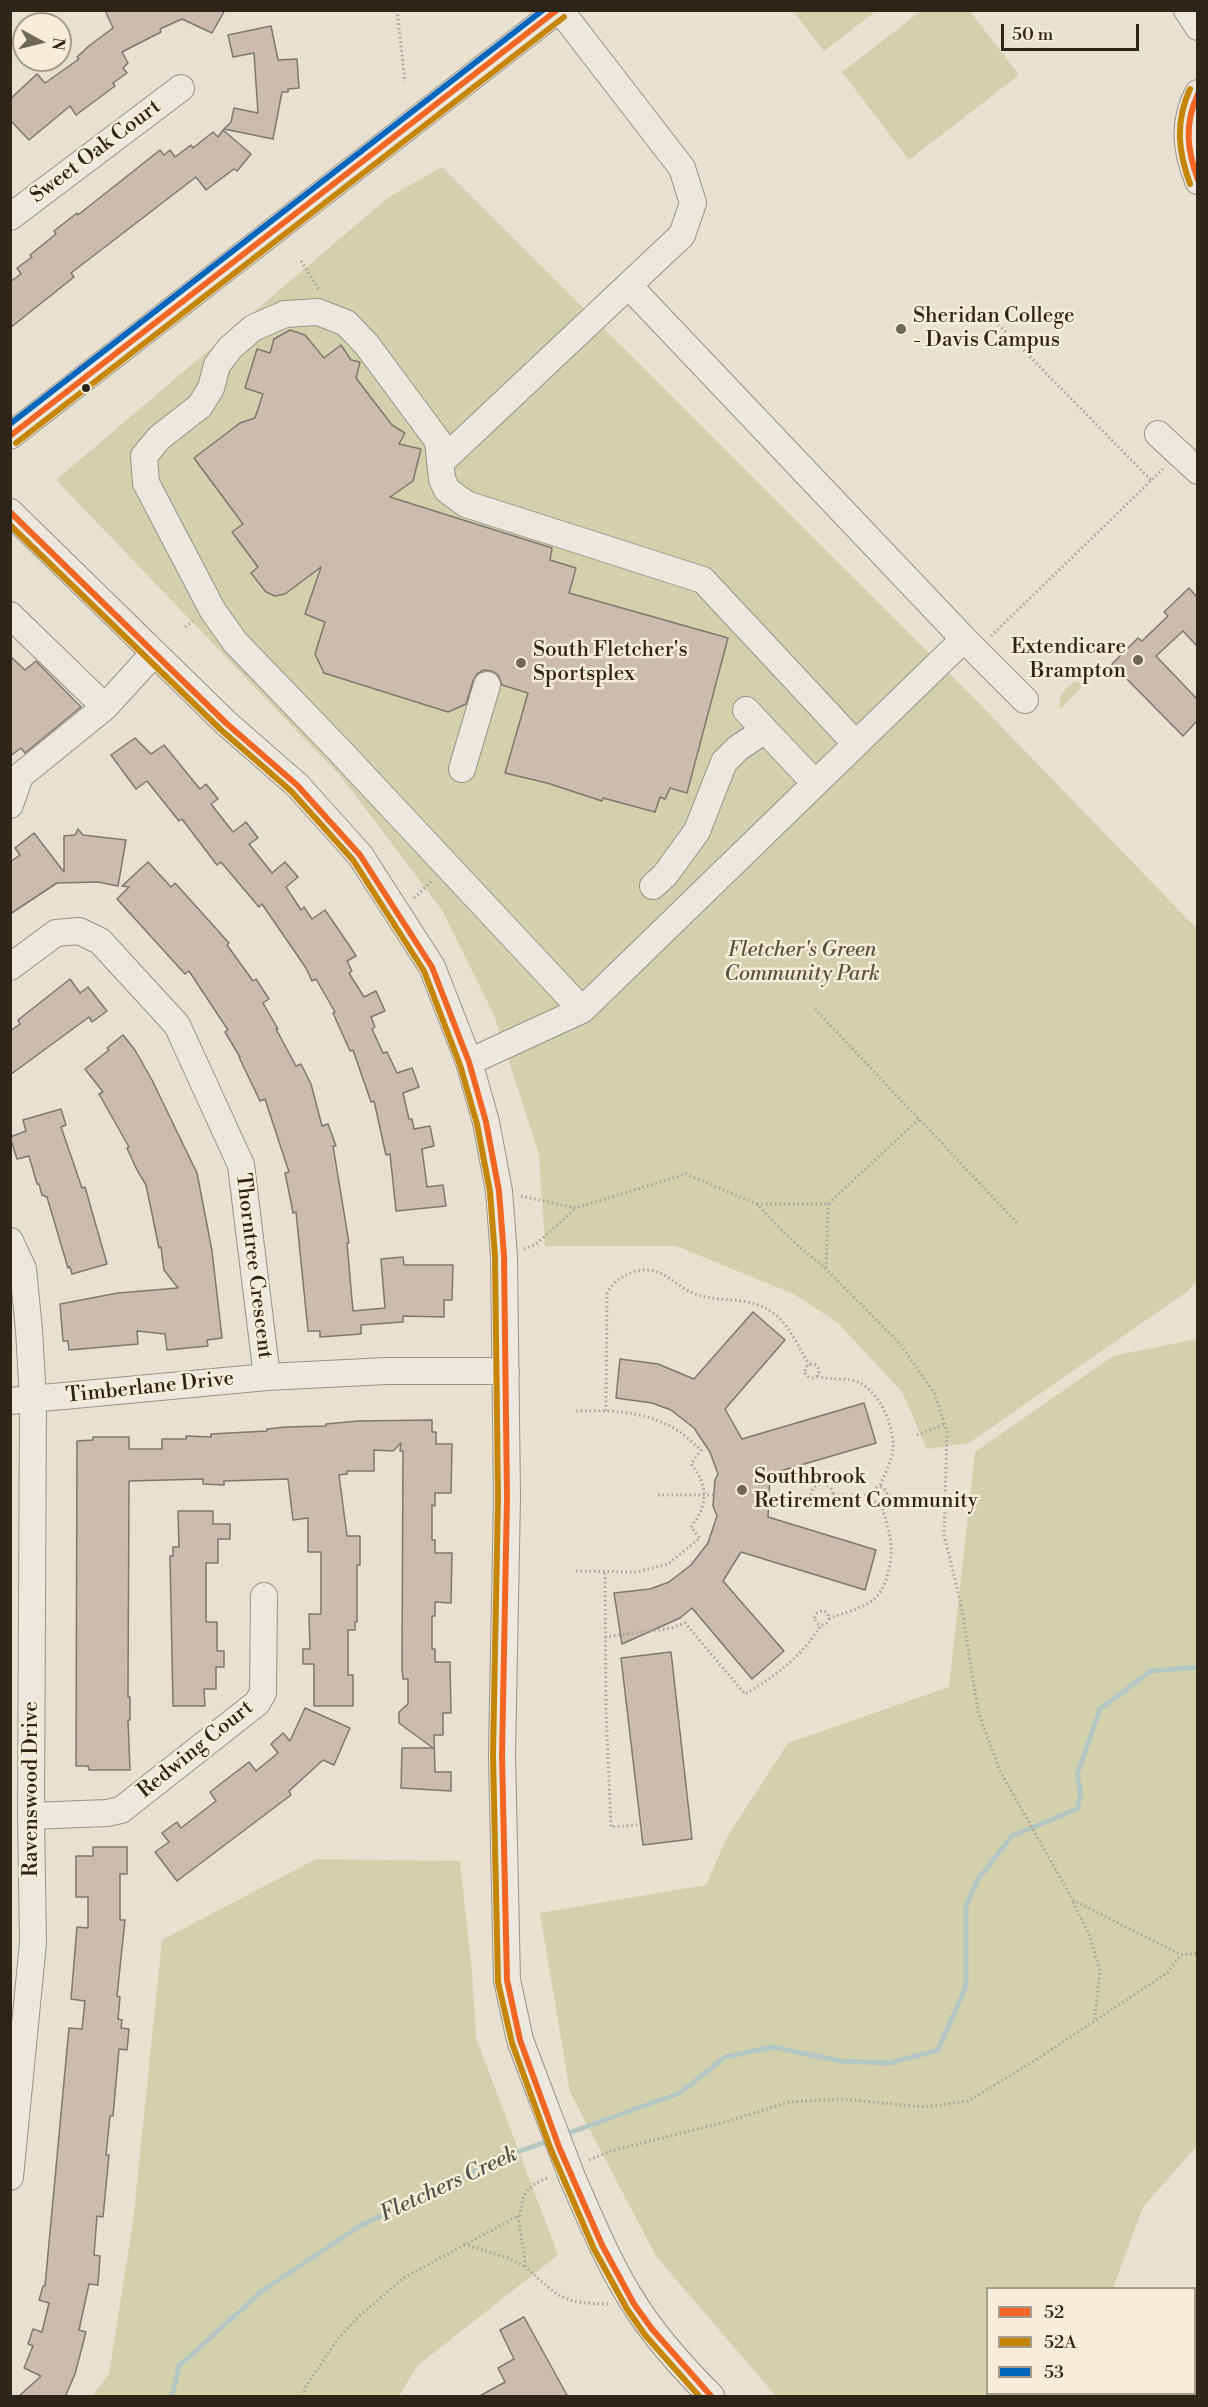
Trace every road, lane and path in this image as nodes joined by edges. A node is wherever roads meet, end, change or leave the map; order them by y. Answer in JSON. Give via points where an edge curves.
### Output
{"nodes":[{"id":1,"x":397,"y":10,"type":"edge"},
{"id":2,"x":1187,"y":10,"type":"edge"},
{"id":3,"x":557,"y":11,"type":"edge"},
{"id":4,"x":1197,"y":27,"type":"edge"},
{"id":5,"x":405,"y":82,"type":"dead end"},
{"id":6,"x":181,"y":88,"type":"dead end"},
{"id":7,"x":1197,"y":93,"type":"edge"},
{"id":8,"x":1197,"y":181,"type":"edge"},
{"id":9,"x":10,"y":217,"type":"edge"},
{"id":10,"x":301,"y":261,"type":"dead end"},
{"id":11,"x":629,"y":286,"type":"junction"},
{"id":12,"x":318,"y":312,"type":"junction"},
{"id":13,"x":992,"y":318,"type":"dead end"},
{"id":14,"x":1158,"y":434,"type":"dead end"},
{"id":15,"x":10,"y":436,"type":"edge"},
{"id":16,"x":1179,"y":453,"type":"junction"},
{"id":17,"x":441,"y":463,"type":"junction"},
{"id":18,"x":1197,"y":471,"type":"edge"},
{"id":19,"x":1151,"y":480,"type":"junction"},
{"id":20,"x":10,"y":512,"type":"edge"},
{"id":21,"x":10,"y":615,"type":"edge"},
{"id":22,"x":975,"y":640,"type":"junction"},
{"id":23,"x":154,"y":653,"type":"junction"},
{"id":24,"x":487,"y":685,"type":"dead end"},
{"id":25,"x":1025,"y":700,"type":"dead end"},
{"id":26,"x":105,"y":707,"type":"junction"},
{"id":27,"x":746,"y":710,"type":"dead end"},
{"id":28,"x":765,"y":730,"type":"junction"},
{"id":29,"x":856,"y":744,"type":"junction"},
{"id":30,"x":462,"y":769,"type":"dead end"},
{"id":31,"x":815,"y":783,"type":"junction"},
{"id":32,"x":10,"y":805,"type":"edge"},
{"id":33,"x":448,"y":866,"type":"junction"},
{"id":34,"x":653,"y":886,"type":"dead end"},
{"id":35,"x":399,"y":912,"type":"junction"},
{"id":36,"x":10,"y":967,"type":"edge"},
{"id":37,"x":815,"y":1009,"type":"dead end"},
{"id":38,"x":582,"y":1010,"type":"junction"},
{"id":39,"x":469,"y":1062,"type":"junction"},
{"id":40,"x":919,"y":1119,"type":"junction"},
{"id":41,"x":499,"y":1191,"type":"junction"},
{"id":42,"x":757,"y":1204,"type":"junction"},
{"id":43,"x":828,"y":1204,"type":"junction"},
{"id":44,"x":576,"y":1208,"type":"junction"},
{"id":45,"x":1019,"y":1225,"type":"dead end"},
{"id":46,"x":10,"y":1241,"type":"edge"},
{"id":47,"x":504,"y":1256,"type":"junction"},
{"id":48,"x":826,"y":1269,"type":"junction"},
{"id":49,"x":809,"y":1365,"type":"junction"},
{"id":50,"x":506,"y":1371,"type":"junction"},
{"id":51,"x":818,"y":1376,"type":"junction"},
{"id":52,"x":267,"y":1377,"type":"junction"},
{"id":53,"x":22,"y":1400,"type":"edge"},
{"id":54,"x":576,"y":1411,"type":"dead end"},
{"id":55,"x":606,"y":1411,"type":"junction"},
{"id":56,"x":945,"y":1424,"type":"junction"},
{"id":57,"x":917,"y":1435,"type":"dead end"},
{"id":58,"x":879,"y":1488,"type":"junction"},
{"id":59,"x":658,"y":1495,"type":"dead end"},
{"id":60,"x":704,"y":1495,"type":"junction"},
{"id":61,"x":714,"y":1495,"type":"dead end"},
{"id":62,"x":833,"y":1495,"type":"junction"},
{"id":63,"x":871,"y":1495,"type":"junction"},
{"id":64,"x":886,"y":1495,"type":"junction"},
{"id":65,"x":769,"y":1496,"type":"dead end"},
{"id":66,"x":810,"y":1496,"type":"junction"},
{"id":67,"x":901,"y":1496,"type":"dead end"},
{"id":68,"x":881,"y":1503,"type":"junction"},
{"id":69,"x":576,"y":1571,"type":"dead end"},
{"id":70,"x":605,"y":1573,"type":"junction"},
{"id":71,"x":264,"y":1596,"type":"dead end"},
{"id":72,"x":830,"y":1619,"type":"junction"},
{"id":73,"x":821,"y":1625,"type":"junction"},
{"id":74,"x":604,"y":1637,"type":"junction"},
{"id":75,"x":31,"y":1816,"type":"junction"},
{"id":76,"x":637,"y":1825,"type":"dead end"},
{"id":77,"x":1073,"y":1900,"type":"junction"},
{"id":78,"x":1197,"y":1953,"type":"edge"},
{"id":79,"x":1181,"y":1955,"type":"junction"},
{"id":80,"x":20,"y":1999,"type":"edge"},
{"id":81,"x":1094,"y":2022,"type":"junction"},
{"id":82,"x":568,"y":2173,"type":"junction"},
{"id":83,"x":10,"y":2177,"type":"edge"},
{"id":84,"x":518,"y":2216,"type":"junction"},
{"id":85,"x":464,"y":2244,"type":"junction"},
{"id":86,"x":526,"y":2267,"type":"junction"},
{"id":87,"x":634,"y":2304,"type":"junction"},
{"id":88,"x":303,"y":2397,"type":"edge"},
{"id":89,"x":711,"y":2397,"type":"edge"}],
"edges":[{"from":1,"to":5,"type":"path"},
{"from":2,"to":4,"type":"street"},
{"from":3,"to":11,"type":"street","via":[[682,168],[693,203],[682,235]]},
{"from":3,"to":15,"type":"street"},
{"from":6,"to":9,"type":"street","name":"Sweet Oak Court"},
{"from":7,"to":8,"type":"street","via":[[1186,131]]},
{"from":10,"to":12,"type":"path","via":[[324,296]]},
{"from":11,"to":17,"type":"street"},
{"from":11,"to":22,"type":"street"},
{"from":12,"to":17,"type":"street","via":[[346,323],[367,345],[438,441]]},
{"from":12,"to":33,"type":"street","via":[[285,314],[253,328],[230,348],[217,365],[212,388],[200,406],[160,437],[144,456],[146,483],[213,611],[235,642]]},
{"from":13,"to":19,"type":"path"},
{"from":14,"to":16,"type":"street"},
{"from":16,"to":18,"type":"street"},
{"from":16,"to":19,"type":"path"},
{"from":17,"to":29,"type":"street","via":[[447,490],[466,504],[703,580]]},
{"from":19,"to":22,"type":"path"},
{"from":20,"to":23,"type":"street"},
{"from":21,"to":26,"type":"street"},
{"from":22,"to":25,"type":"street"},
{"from":22,"to":29,"type":"street"},
{"from":23,"to":26,"type":"street"},
{"from":23,"to":35,"type":"street","via":[[297,785],[360,855]]},
{"from":24,"to":30,"type":"street"},
{"from":26,"to":32,"type":"street","via":[[20,776]]},
{"from":27,"to":28,"type":"street"},
{"from":28,"to":31,"type":"street"},
{"from":28,"to":34,"type":"street","via":[[724,762],[697,831]]},
{"from":29,"to":31,"type":"street"},
{"from":31,"to":38,"type":"street"},
{"from":33,"to":35,"type":"path"},
{"from":33,"to":38,"type":"street"},
{"from":35,"to":39,"type":"street","via":[[432,967]]},
{"from":36,"to":52,"type":"street","name":"Thorntree Crescent","via":[[56,933],[79,931],[100,941],[177,1025],[241,1165]]},
{"from":37,"to":40,"type":"path"},
{"from":38,"to":39,"type":"street"},
{"from":39,"to":41,"type":"street"},
{"from":40,"to":43,"type":"path"},
{"from":40,"to":45,"type":"path"},
{"from":41,"to":44,"type":"path"},
{"from":41,"to":47,"type":"street"},
{"from":42,"to":43,"type":"path"},
{"from":42,"to":44,"type":"path","via":[[686,1174]]},
{"from":42,"to":48,"type":"path"},
{"from":43,"to":48,"type":"path"},
{"from":44,"to":47,"type":"path","via":[[535,1245]]},
{"from":46,"to":53,"type":"street","via":[[23,1269],[29,1330]]},
{"from":47,"to":50,"type":"street"},
{"from":48,"to":56,"type":"path","via":[[901,1345],[935,1394]]},
{"from":49,"to":51,"type":"path","via":[[817,1366]]},
{"from":49,"to":51,"type":"path","via":[[805,1370],[807,1377]]},
{"from":49,"to":55,"type":"path","via":[[788,1329],[762,1306],[692,1293],[654,1271],[641,1270],[615,1281],[607,1294]]},
{"from":50,"to":52,"type":"street","name":"Timberlane Drive","via":[[386,1371]]},
{"from":50,"to":82,"type":"street","bridge":true,"via":[[502,1755],[507,1980],[520,2040]]},
{"from":51,"to":58,"type":"path","via":[[858,1382],[878,1398],[893,1442],[891,1459]]},
{"from":52,"to":53,"type":"street","name":"Timberlane Drive"},
{"from":53,"to":75,"type":"street","name":"Ravenswood Drive"},
{"from":54,"to":55,"type":"path"},
{"from":55,"to":60,"type":"path","via":[[644,1415],[680,1432],[701,1450],[691,1464],[700,1475]]},
{"from":56,"to":57,"type":"path"},
{"from":56,"to":77,"type":"path","via":[[944,1535],[961,1604],[978,1711],[1000,1771]]},
{"from":58,"to":63,"type":"path"},
{"from":58,"to":64,"type":"path"},
{"from":59,"to":60,"type":"path"},
{"from":60,"to":61,"type":"path"},
{"from":60,"to":70,"type":"path","via":[[700,1516],[691,1527],[700,1538],[668,1564],[637,1572]]},
{"from":62,"to":63,"type":"path"},
{"from":62,"to":66,"type":"path","via":[[824,1506],[816,1505]]},
{"from":62,"to":66,"type":"path","via":[[828,1485],[819,1484]]},
{"from":63,"to":68,"type":"path","via":[[874,1502]]},
{"from":64,"to":67,"type":"path"},
{"from":64,"to":68,"type":"path"},
{"from":65,"to":66,"type":"path"},
{"from":68,"to":72,"type":"path","via":[[893,1546],[885,1585],[869,1603]]},
{"from":69,"to":70,"type":"path"},
{"from":70,"to":74,"type":"path"},
{"from":71,"to":75,"type":"street","name":"Redwing Court","via":[[263,1693],[257,1703],[121,1810]]},
{"from":72,"to":73,"type":"path"},
{"from":72,"to":73,"type":"path","via":[[825,1611],[818,1612],[815,1621]]},
{"from":73,"to":74,"type":"path","via":[[787,1666],[745,1694],[685,1623]]},
{"from":74,"to":76,"type":"path","via":[[611,1827]]},
{"from":75,"to":80,"type":"street","name":"Ravenswood Drive","via":[[33,1943]]},
{"from":77,"to":79,"type":"path"},
{"from":77,"to":81,"type":"path","via":[[1100,1971]]},
{"from":78,"to":79,"type":"path"},
{"from":79,"to":81,"type":"path","via":[[1167,1973]]},
{"from":80,"to":83,"type":"street","name":"Ravenswood Drive"},
{"from":81,"to":82,"type":"path","via":[[968,2102],[925,2107],[841,2099],[789,2102],[611,2151]]},
{"from":82,"to":84,"type":"path","via":[[530,2186]]},
{"from":82,"to":87,"type":"street"},
{"from":84,"to":85,"type":"path"},
{"from":84,"to":86,"type":"path"},
{"from":85,"to":86,"type":"path"},
{"from":85,"to":88,"type":"path","via":[[405,2277],[360,2316],[337,2340],[306,2386]]},
{"from":86,"to":87,"type":"path","via":[[563,2299]]},
{"from":87,"to":89,"type":"street"}]}
